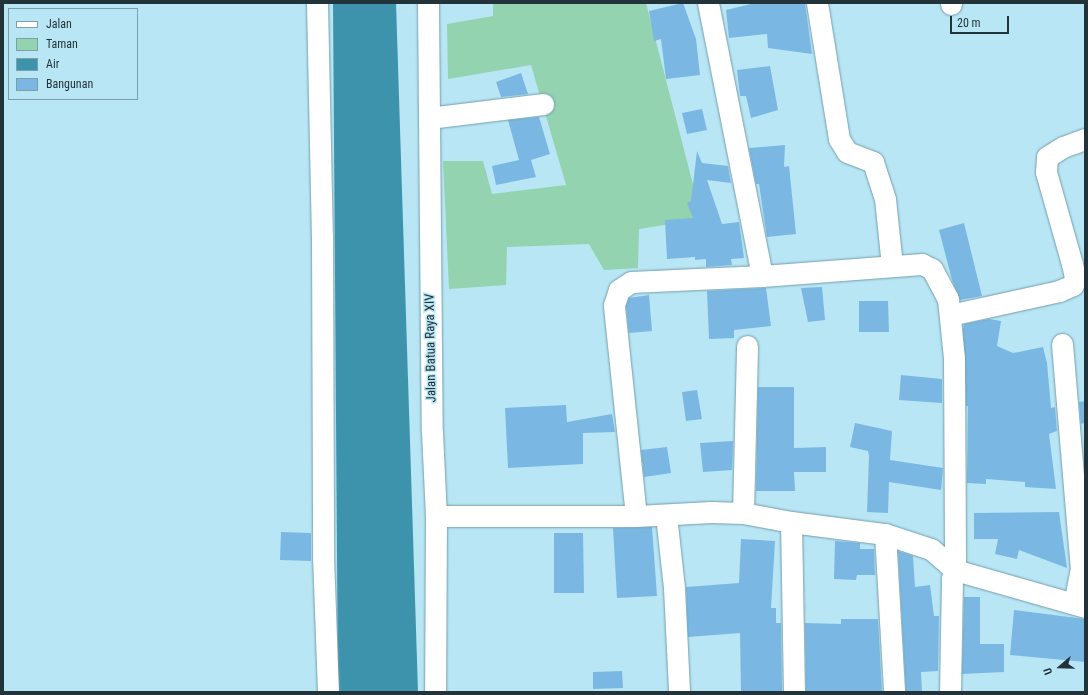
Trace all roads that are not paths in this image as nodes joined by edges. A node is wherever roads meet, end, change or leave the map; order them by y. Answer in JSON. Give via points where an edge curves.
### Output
{"nodes":[{"id":1,"x":317,"y":3,"type":"edge"},
{"id":2,"x":428,"y":3,"type":"edge"},
{"id":3,"x":708,"y":3,"type":"edge"},
{"id":4,"x":817,"y":3,"type":"edge"},
{"id":5,"x":543,"y":104,"type":"dead end"},
{"id":6,"x":429,"y":118,"type":"junction"},
{"id":7,"x":1085,"y":140,"type":"edge"},
{"id":8,"x":892,"y":266,"type":"junction"},
{"id":9,"x":762,"y":276,"type":"junction"},
{"id":10,"x":950,"y":315,"type":"junction"},
{"id":11,"x":1062,"y":344,"type":"dead end"},
{"id":12,"x":747,"y":346,"type":"dead end"},
{"id":13,"x":743,"y":513,"type":"junction"},
{"id":14,"x":666,"y":515,"type":"junction"},
{"id":15,"x":436,"y":516,"type":"junction"},
{"id":16,"x":636,"y":516,"type":"junction"},
{"id":17,"x":791,"y":522,"type":"junction"},
{"id":18,"x":885,"y":534,"type":"junction"},
{"id":19,"x":955,"y":570,"type":"junction"},
{"id":20,"x":1079,"y":605,"type":"edge"},
{"id":21,"x":328,"y":692,"type":"edge"},
{"id":22,"x":435,"y":692,"type":"edge"},
{"id":23,"x":679,"y":692,"type":"edge"},
{"id":24,"x":794,"y":692,"type":"edge"},
{"id":25,"x":894,"y":692,"type":"edge"},
{"id":26,"x":950,"y":692,"type":"edge"}],
"edges":[{"from":1,"to":21,"type":"street","via":[[322,235],[322,556]]},
{"from":2,"to":6,"type":"street","name":"Jalan Batua Raya XIV"},
{"from":3,"to":9,"type":"street"},
{"from":4,"to":8,"type":"street","via":[[839,139],[847,152],[873,162],[885,199]]},
{"from":5,"to":6,"type":"street"},
{"from":6,"to":15,"type":"street","name":"Jalan Batua Raya XIV","via":[[432,432]]},
{"from":7,"to":10,"type":"street","via":[[1063,147],[1047,158],[1046,172],[1072,264],[1075,277],[1073,285],[1059,292]]},
{"from":8,"to":9,"type":"street"},
{"from":8,"to":10,"type":"street","via":[[922,264],[932,269],[948,299]]},
{"from":9,"to":16,"type":"street","via":[[631,282],[619,290],[614,305]]},
{"from":10,"to":19,"type":"street","via":[[954,358]]},
{"from":11,"to":20,"type":"street","via":[[1081,568]]},
{"from":12,"to":13,"type":"street"},
{"from":13,"to":14,"type":"street"},
{"from":13,"to":17,"type":"street"},
{"from":14,"to":16,"type":"street"},
{"from":14,"to":23,"type":"street","via":[[674,588]]},
{"from":15,"to":16,"type":"street"},
{"from":15,"to":22,"type":"street","name":"Jalan Batua Raya XIV"},
{"from":17,"to":18,"type":"street"},
{"from":17,"to":24,"type":"street"},
{"from":18,"to":19,"type":"street","via":[[931,549]]},
{"from":18,"to":25,"type":"street"},
{"from":19,"to":20,"type":"street"},
{"from":19,"to":26,"type":"street","via":[[952,578]]}]}
